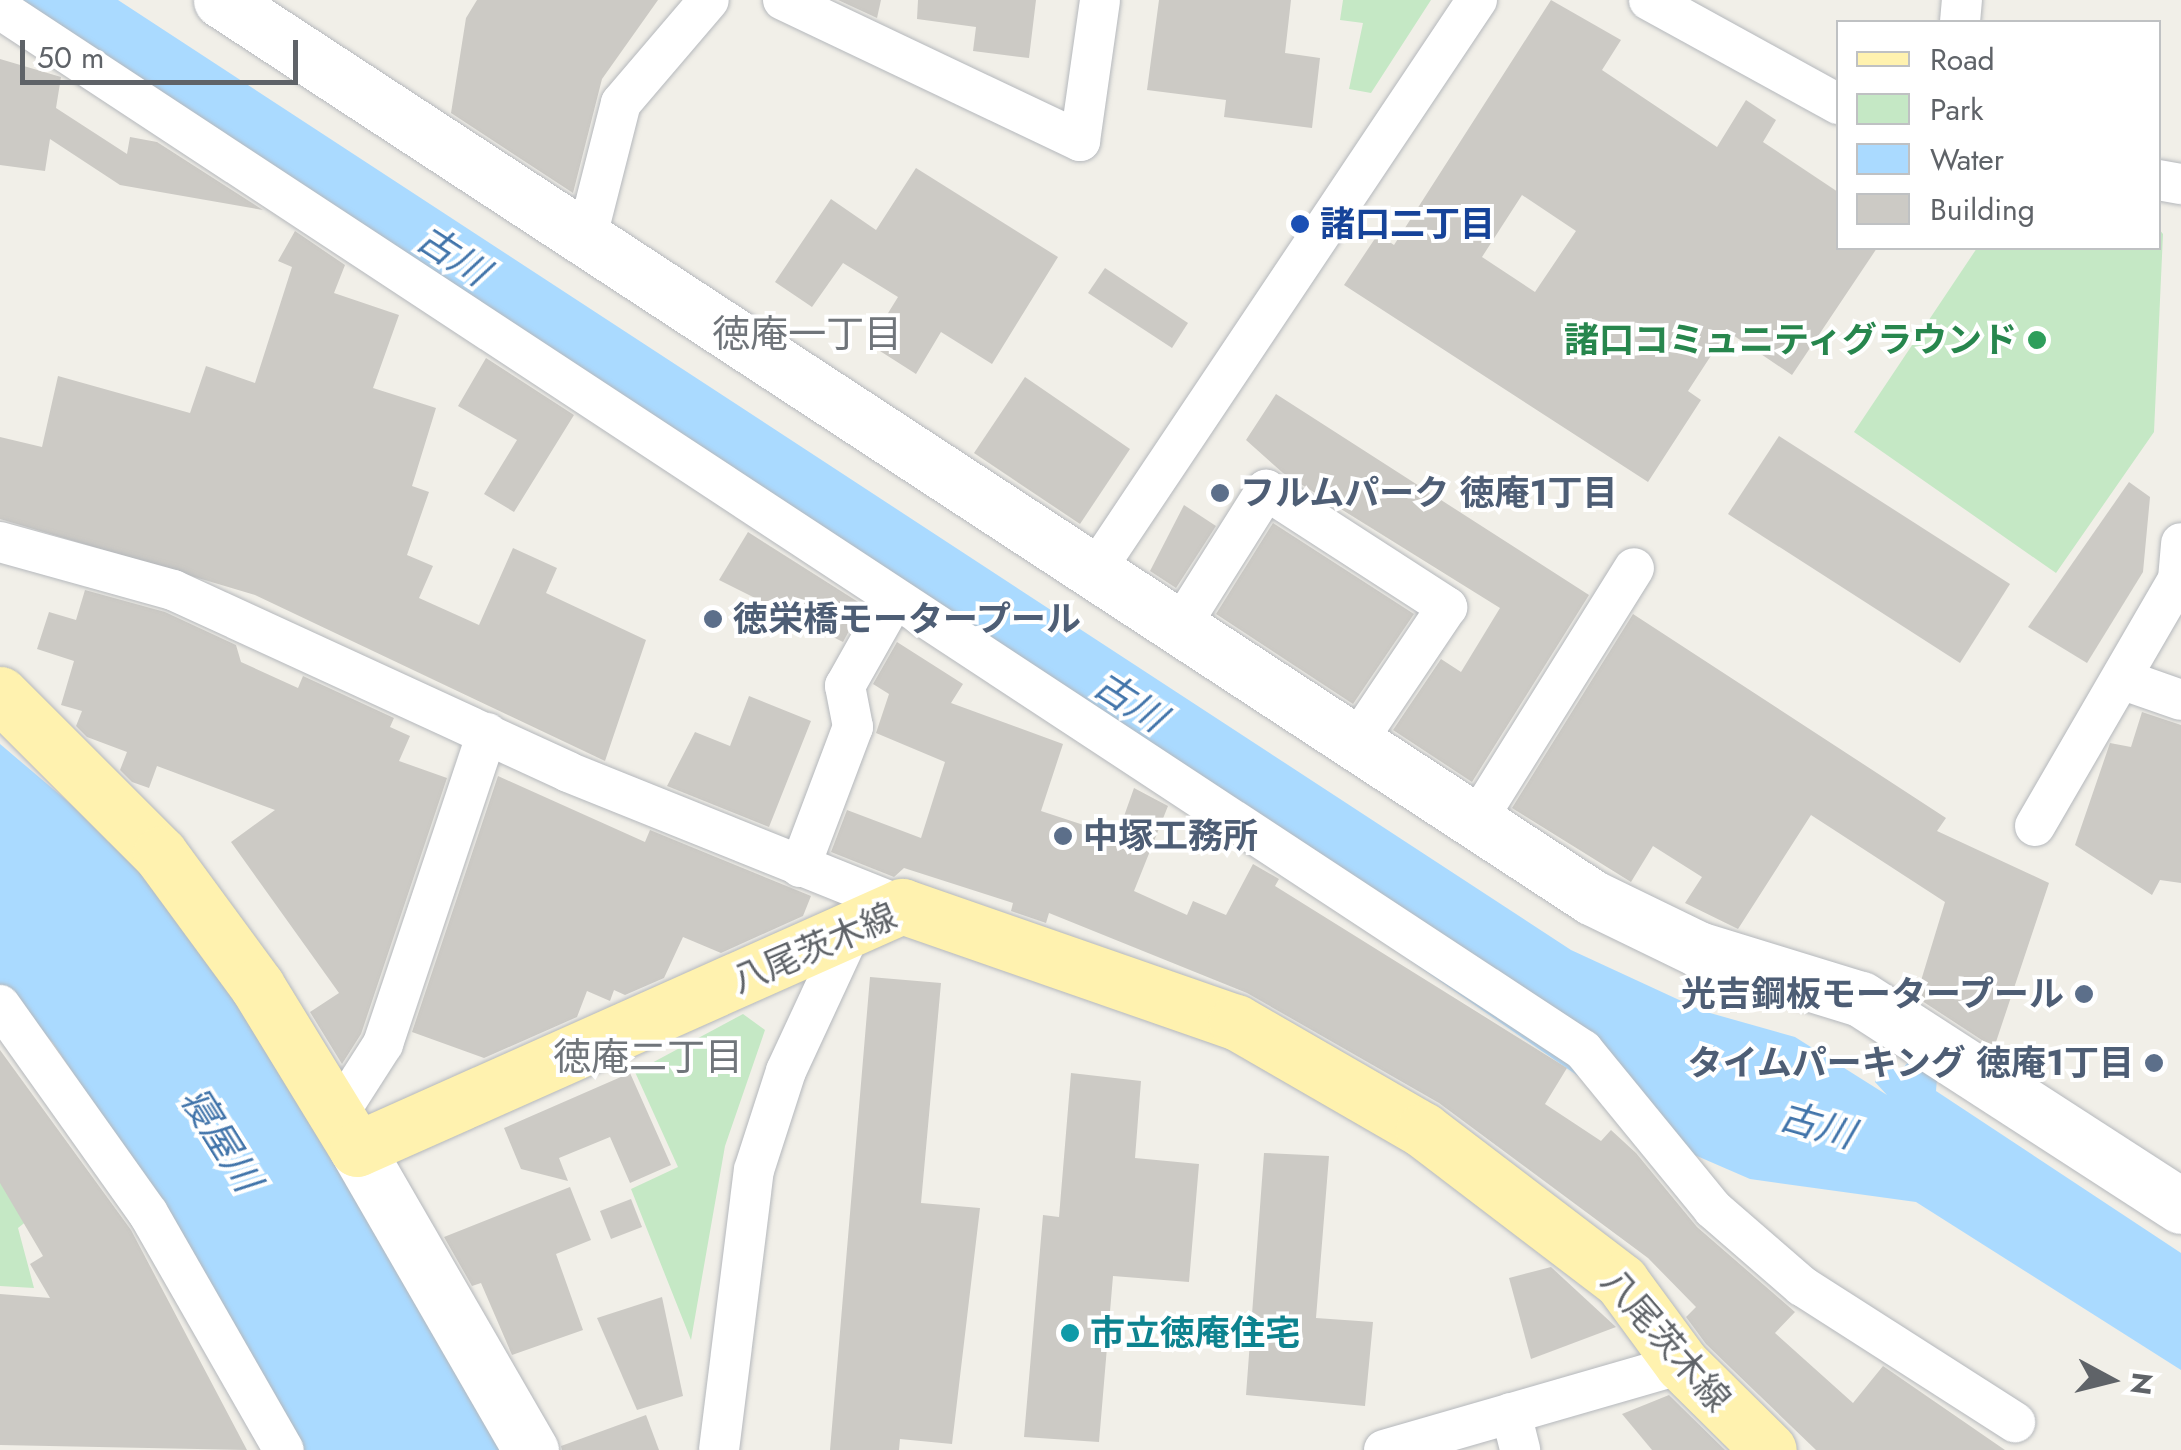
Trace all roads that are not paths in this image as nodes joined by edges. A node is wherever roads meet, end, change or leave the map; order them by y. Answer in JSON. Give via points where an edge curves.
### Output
{"nodes":[{"id":1,"x":220,"y":0,"type":"edge"},
{"id":2,"x":708,"y":0,"type":"edge"},
{"id":3,"x":783,"y":0,"type":"edge"},
{"id":4,"x":1100,"y":0,"type":"edge"},
{"id":5,"x":1477,"y":0,"type":"edge"},
{"id":6,"x":1649,"y":0,"type":"edge"},
{"id":7,"x":0,"y":9,"type":"edge"},
{"id":8,"x":1836,"y":103,"type":"edge"},
{"id":9,"x":586,"y":240,"type":"junction"},
{"id":10,"x":0,"y":542,"type":"edge"},
{"id":11,"x":2181,"y":543,"type":"edge"},
{"id":12,"x":1634,"y":568,"type":"dead end"},
{"id":13,"x":1095,"y":571,"type":"junction"},
{"id":14,"x":894,"y":599,"type":"junction"},
{"id":15,"x":1180,"y":625,"type":"junction"},
{"id":16,"x":2124,"y":680,"type":"junction"},
{"id":17,"x":0,"y":694,"type":"edge"},
{"id":18,"x":2181,"y":700,"type":"edge"},
{"id":19,"x":487,"y":733,"type":"junction"},
{"id":20,"x":1357,"y":741,"type":"junction"},
{"id":21,"x":1476,"y":821,"type":"junction"},
{"id":22,"x":2035,"y":826,"type":"dead end"},
{"id":23,"x":800,"y":867,"type":"junction"},
{"id":24,"x":902,"y":906,"type":"junction"},
{"id":25,"x":849,"y":935,"type":"junction"},
{"id":26,"x":0,"y":1005,"type":"edge"},
{"id":27,"x":346,"y":1134,"type":"junction"},
{"id":28,"x":2181,"y":1206,"type":"edge"},
{"id":29,"x":1682,"y":1364,"type":"junction"},
{"id":30,"x":2015,"y":1422,"type":"dead end"},
{"id":31,"x":1515,"y":1432,"type":"edge"},
{"id":32,"x":284,"y":1450,"type":"edge"},
{"id":33,"x":531,"y":1450,"type":"edge"},
{"id":34,"x":719,"y":1450,"type":"edge"},
{"id":35,"x":1384,"y":1450,"type":"edge"},
{"id":36,"x":1769,"y":1450,"type":"edge"}],
"edges":[{"from":1,"to":9,"type":"street"},
{"from":2,"to":9,"type":"street","via":[[621,103]]},
{"from":3,"to":4,"type":"street","via":[[1080,141]]},
{"from":5,"to":13,"type":"street"},
{"from":6,"to":8,"type":"street"},
{"from":7,"to":14,"type":"street"},
{"from":9,"to":13,"type":"street"},
{"from":10,"to":19,"type":"street","via":[[174,590]]},
{"from":11,"to":16,"type":"street","via":[[2178,579]]},
{"from":12,"to":21,"type":"street"},
{"from":13,"to":15,"type":"street"},
{"from":14,"to":23,"type":"street","via":[[844,686],[852,727]]},
{"from":14,"to":30,"type":"street","via":[[1582,1050],[1713,1209],[1864,1328]]},
{"from":15,"to":20,"type":"street"},
{"from":15,"to":20,"type":"street","via":[[1266,490],[1447,607]]},
{"from":16,"to":18,"type":"street"},
{"from":16,"to":22,"type":"street"},
{"from":17,"to":27,"type":"main road","via":[[160,854],[258,986]]},
{"from":19,"to":23,"type":"street"},
{"from":19,"to":27,"type":"street","via":[[383,1044]]},
{"from":20,"to":21,"type":"street"},
{"from":21,"to":28,"type":"street","via":[[1658,932],[1861,998]]},
{"from":23,"to":24,"type":"street"},
{"from":24,"to":25,"type":"main road","name":"八尾茨木線"},
{"from":24,"to":29,"type":"main road","name":"八尾茨木線","via":[[1236,1022],[1424,1130],[1621,1281]]},
{"from":25,"to":27,"type":"main road","name":"八尾茨木線"},
{"from":25,"to":34,"type":"street","via":[[798,1038],[754,1170]]},
{"from":26,"to":32,"type":"street","via":[[148,1212]]},
{"from":27,"to":33,"type":"street"},
{"from":29,"to":31,"type":"street"},
{"from":29,"to":36,"type":"main road","name":"八尾茨木線"},
{"from":31,"to":35,"type":"street"}]}
